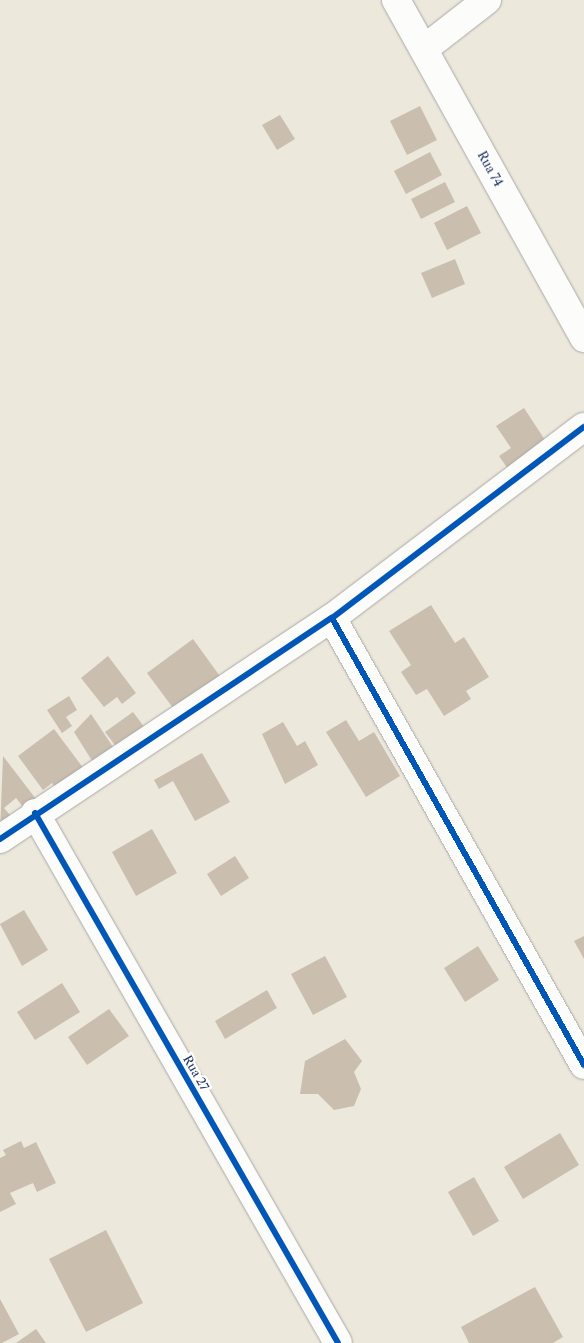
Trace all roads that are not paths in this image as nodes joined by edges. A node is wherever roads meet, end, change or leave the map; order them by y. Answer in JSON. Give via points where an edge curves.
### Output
{"nodes":[{"id":1,"x":396,"y":0,"type":"edge"},
{"id":2,"x":487,"y":0,"type":"edge"},
{"id":3,"x":424,"y":49,"type":"junction"},
{"id":4,"x":584,"y":338,"type":"edge"},
{"id":5,"x":584,"y":427,"type":"edge"},
{"id":6,"x":332,"y":618,"type":"junction"},
{"id":7,"x":35,"y":814,"type":"junction"},
{"id":8,"x":0,"y":839,"type":"edge"},
{"id":9,"x":584,"y":1065,"type":"edge"},
{"id":10,"x":338,"y":1343,"type":"edge"}],
"edges":[{"from":1,"to":3,"type":"street","name":"Rua 74"},
{"from":2,"to":3,"type":"street"},
{"from":3,"to":4,"type":"street","name":"Rua 74"},
{"from":5,"to":6,"type":"street"},
{"from":6,"to":7,"type":"street"},
{"from":6,"to":9,"type":"street"},
{"from":7,"to":8,"type":"street"},
{"from":7,"to":10,"type":"street","name":"Rua 27"}]}
